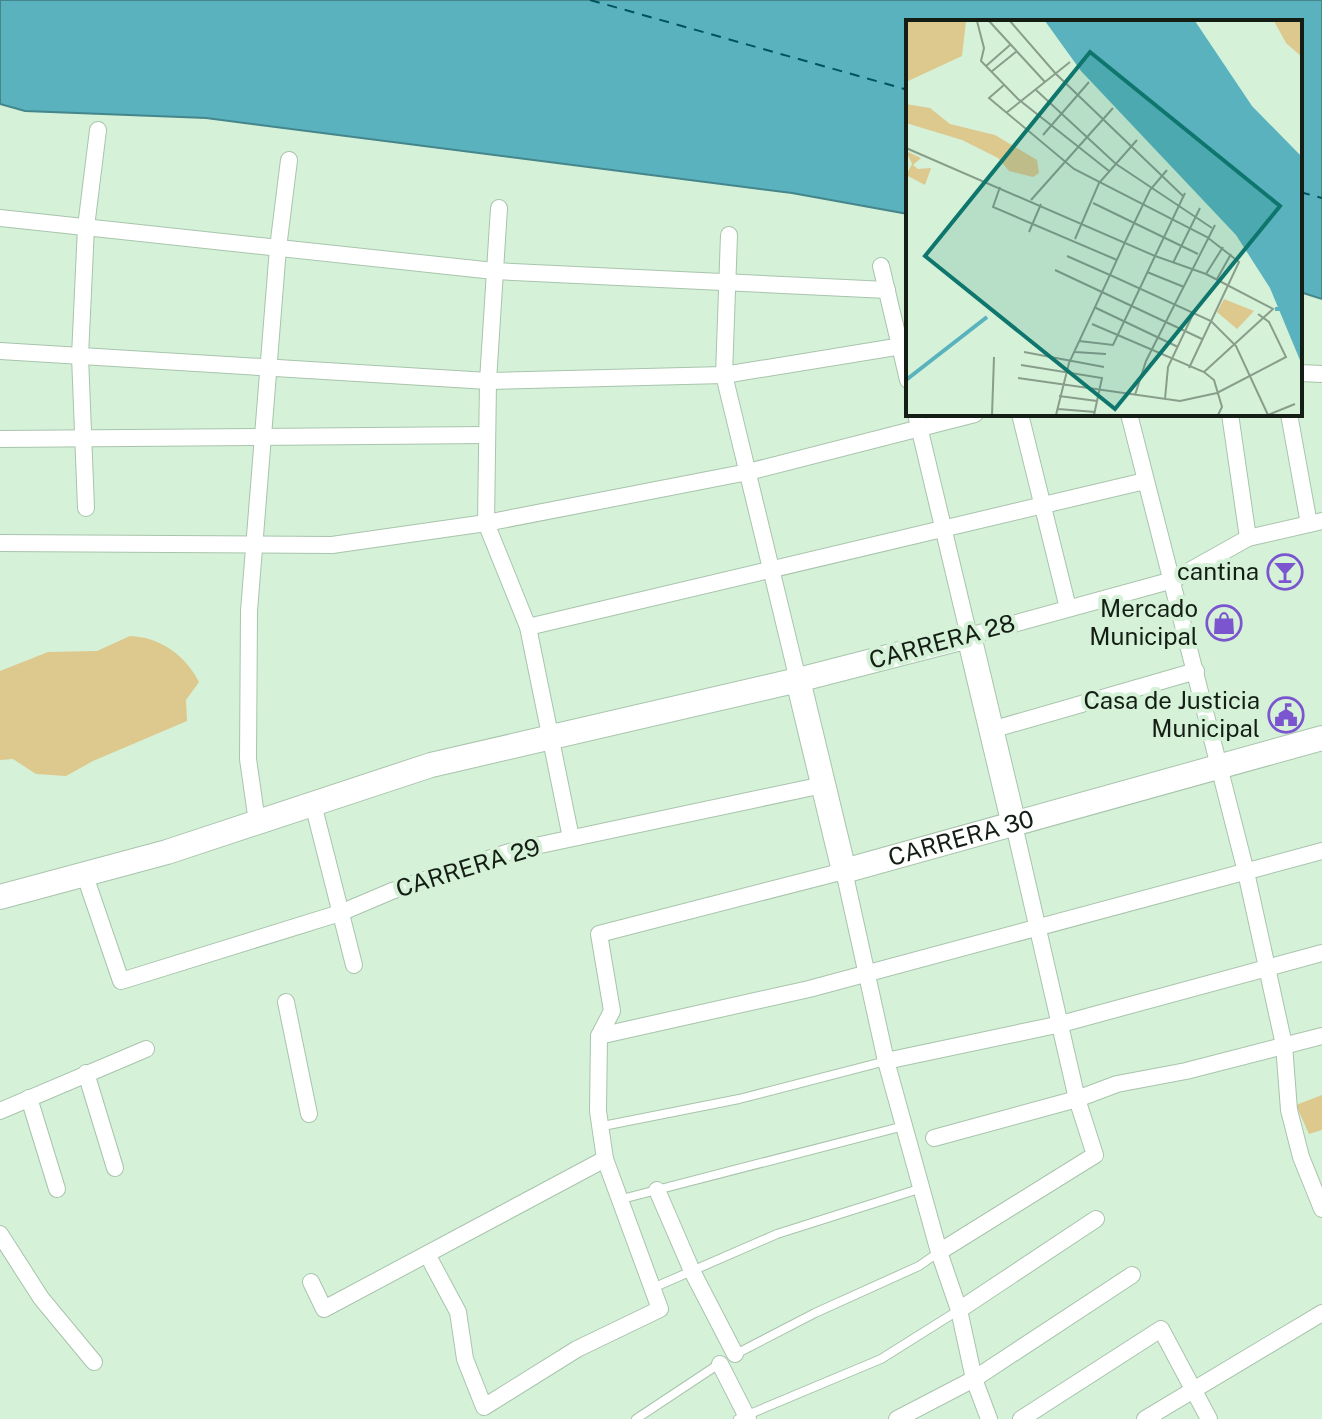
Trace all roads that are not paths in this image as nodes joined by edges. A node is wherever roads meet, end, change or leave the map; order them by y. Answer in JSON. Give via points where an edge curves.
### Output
{"nodes":[{"id":1,"x":98,"y":130,"type":"dead end"},
{"id":2,"x":289,"y":160,"type":"dead end"},
{"id":3,"x":499,"y":208,"type":"dead end"},
{"id":4,"x":0,"y":218,"type":"edge"},
{"id":5,"x":86,"y":227,"type":"junction"},
{"id":6,"x":729,"y":235,"type":"dead end"},
{"id":7,"x":278,"y":248,"type":"junction"},
{"id":8,"x":881,"y":266,"type":"dead end"},
{"id":9,"x":494,"y":271,"type":"junction"},
{"id":10,"x":728,"y":282,"type":"junction"},
{"id":11,"x":887,"y":290,"type":"junction"},
{"id":12,"x":904,"y":346,"type":"edge"},
{"id":13,"x":0,"y":351,"type":"edge"},
{"id":14,"x":80,"y":356,"type":"junction"},
{"id":15,"x":268,"y":368,"type":"junction"},
{"id":16,"x":1302,"y":373,"type":"edge"},
{"id":17,"x":1322,"y":374,"type":"edge"},
{"id":18,"x":724,"y":375,"type":"junction"},
{"id":19,"x":488,"y":381,"type":"junction"},
{"id":20,"x":959,"y":416,"type":"edge"},
{"id":21,"x":1021,"y":416,"type":"edge"},
{"id":22,"x":1129,"y":416,"type":"edge"},
{"id":23,"x":1230,"y":416,"type":"edge"},
{"id":24,"x":1289,"y":416,"type":"edge"},
{"id":25,"x":918,"y":421,"type":"edge"},
{"id":26,"x":487,"y":435,"type":"junction"},
{"id":27,"x":263,"y":436,"type":"junction"},
{"id":28,"x":0,"y":439,"type":"edge"},
{"id":29,"x":86,"y":439,"type":"junction"},
{"id":30,"x":748,"y":472,"type":"junction"},
{"id":31,"x":1145,"y":481,"type":"junction"},
{"id":32,"x":1043,"y":505,"type":"junction"},
{"id":33,"x":86,"y":508,"type":"dead end"},
{"id":34,"x":1315,"y":522,"type":"edge"},
{"id":35,"x":486,"y":523,"type":"junction"},
{"id":36,"x":943,"y":529,"type":"junction"},
{"id":37,"x":1248,"y":538,"type":"junction"},
{"id":38,"x":0,"y":543,"type":"edge"},
{"id":39,"x":257,"y":545,"type":"junction"},
{"id":40,"x":771,"y":569,"type":"junction"},
{"id":41,"x":1173,"y":580,"type":"junction"},
{"id":42,"x":1068,"y":608,"type":"junction"},
{"id":43,"x":528,"y":627,"type":"junction"},
{"id":44,"x":969,"y":636,"type":"junction"},
{"id":45,"x":1196,"y":671,"type":"junction"},
{"id":46,"x":798,"y":680,"type":"junction"},
{"id":47,"x":991,"y":730,"type":"junction"},
{"id":48,"x":554,"y":737,"type":"junction"},
{"id":49,"x":1322,"y":738,"type":"edge"},
{"id":50,"x":1220,"y":766,"type":"junction"},
{"id":51,"x":823,"y":785,"type":"junction"},
{"id":52,"x":313,"y":804,"type":"junction"},
{"id":53,"x":257,"y":822,"type":"junction"},
{"id":54,"x":1014,"y":825,"type":"junction"},
{"id":55,"x":571,"y":838,"type":"junction"},
{"id":56,"x":1322,"y":851,"type":"edge"},
{"id":57,"x":844,"y":871,"type":"junction"},
{"id":58,"x":1246,"y":872,"type":"junction"},
{"id":59,"x":84,"y":873,"type":"junction"},
{"id":60,"x":0,"y":897,"type":"edge"},
{"id":61,"x":340,"y":913,"type":"junction"},
{"id":62,"x":1038,"y":926,"type":"junction"},
{"id":63,"x":1322,"y":953,"type":"edge"},
{"id":64,"x":354,"y":965,"type":"dead end"},
{"id":65,"x":1268,"y":967,"type":"junction"},
{"id":66,"x":868,"y":973,"type":"junction"},
{"id":67,"x":286,"y":1002,"type":"dead end"},
{"id":68,"x":1061,"y":1024,"type":"junction"},
{"id":69,"x":599,"y":1036,"type":"junction"},
{"id":70,"x":1322,"y":1036,"type":"edge"},
{"id":71,"x":1284,"y":1045,"type":"junction"},
{"id":72,"x":146,"y":1049,"type":"dead end"},
{"id":73,"x":886,"y":1061,"type":"junction"},
{"id":74,"x":86,"y":1073,"type":"junction"},
{"id":75,"x":29,"y":1098,"type":"junction"},
{"id":76,"x":1077,"y":1099,"type":"junction"},
{"id":77,"x":0,"y":1111,"type":"edge"},
{"id":78,"x":309,"y":1114,"type":"dead end"},
{"id":79,"x":603,"y":1126,"type":"junction"},
{"id":80,"x":906,"y":1126,"type":"junction"},
{"id":81,"x":934,"y":1138,"type":"dead end"},
{"id":82,"x":605,"y":1159,"type":"junction"},
{"id":83,"x":115,"y":1168,"type":"dead end"},
{"id":84,"x":922,"y":1188,"type":"junction"},
{"id":85,"x":57,"y":1189,"type":"dead end"},
{"id":86,"x":657,"y":1190,"type":"junction"},
{"id":87,"x":622,"y":1199,"type":"junction"},
{"id":88,"x":1322,"y":1209,"type":"edge"},
{"id":89,"x":1096,"y":1219,"type":"dead end"},
{"id":90,"x":0,"y":1234,"type":"edge"},
{"id":91,"x":939,"y":1252,"type":"junction"},
{"id":92,"x":428,"y":1256,"type":"junction"},
{"id":93,"x":692,"y":1271,"type":"junction"},
{"id":94,"x":1132,"y":1275,"type":"dead end"},
{"id":95,"x":311,"y":1282,"type":"dead end"},
{"id":96,"x":655,"y":1287,"type":"junction"},
{"id":97,"x":959,"y":1310,"type":"junction"},
{"id":98,"x":1322,"y":1313,"type":"edge"},
{"id":99,"x":735,"y":1354,"type":"junction"},
{"id":100,"x":94,"y":1362,"type":"dead end"},
{"id":101,"x":720,"y":1364,"type":"junction"},
{"id":102,"x":974,"y":1379,"type":"junction"},
{"id":103,"x":1194,"y":1390,"type":"junction"},
{"id":104,"x":744,"y":1418,"type":"edge"},
{"id":105,"x":636,"y":1419,"type":"edge"},
{"id":106,"x":897,"y":1419,"type":"edge"},
{"id":107,"x":989,"y":1419,"type":"edge"},
{"id":108,"x":1021,"y":1419,"type":"edge"},
{"id":109,"x":1145,"y":1419,"type":"edge"},
{"id":110,"x":1209,"y":1419,"type":"edge"}],
"edges":[{"from":1,"to":5,"type":"street"},
{"from":2,"to":7,"type":"street"},
{"from":3,"to":9,"type":"street"},
{"from":4,"to":5,"type":"street"},
{"from":5,"to":7,"type":"street"},
{"from":5,"to":14,"type":"street"},
{"from":6,"to":10,"type":"street"},
{"from":7,"to":9,"type":"street"},
{"from":7,"to":15,"type":"street"},
{"from":8,"to":11,"type":"street"},
{"from":9,"to":10,"type":"street"},
{"from":9,"to":19,"type":"street"},
{"from":10,"to":11,"type":"street"},
{"from":10,"to":18,"type":"street"},
{"from":11,"to":12,"type":"street"},
{"from":12,"to":18,"type":"street"},
{"from":13,"to":14,"type":"street"},
{"from":14,"to":15,"type":"street"},
{"from":14,"to":29,"type":"street"},
{"from":15,"to":19,"type":"street"},
{"from":15,"to":27,"type":"street"},
{"from":16,"to":17,"type":"street"},
{"from":18,"to":19,"type":"street"},
{"from":18,"to":30,"type":"street"},
{"from":19,"to":26,"type":"street"},
{"from":20,"to":25,"type":"street"},
{"from":21,"to":32,"type":"street"},
{"from":22,"to":31,"type":"street"},
{"from":23,"to":37,"type":"street"},
{"from":24,"to":34,"type":"street"},
{"from":25,"to":30,"type":"street"},
{"from":25,"to":36,"type":"street"},
{"from":26,"to":27,"type":"street"},
{"from":26,"to":35,"type":"street"},
{"from":27,"to":29,"type":"street"},
{"from":27,"to":39,"type":"street"},
{"from":28,"to":29,"type":"street"},
{"from":29,"to":33,"type":"street"},
{"from":30,"to":35,"type":"street"},
{"from":30,"to":40,"type":"street"},
{"from":31,"to":32,"type":"street"},
{"from":31,"to":41,"type":"street"},
{"from":32,"to":36,"type":"street"},
{"from":32,"to":42,"type":"street"},
{"from":34,"to":37,"type":"street","name":"CARRERA 28"},
{"from":35,"to":39,"type":"street","via":[[332,545]]},
{"from":35,"to":43,"type":"street"},
{"from":36,"to":40,"type":"street"},
{"from":36,"to":44,"type":"street"},
{"from":37,"to":41,"type":"street","name":"CARRERA 28"},
{"from":38,"to":39,"type":"street"},
{"from":39,"to":53,"type":"street","via":[[248,644],[248,759]]},
{"from":40,"to":43,"type":"street"},
{"from":40,"to":46,"type":"street"},
{"from":41,"to":42,"type":"street","name":"CARRERA 28"},
{"from":41,"to":45,"type":"street"},
{"from":42,"to":44,"type":"street","name":"CARRERA 28"},
{"from":43,"to":48,"type":"street"},
{"from":44,"to":46,"type":"main road","name":"CARRERA 28"},
{"from":44,"to":47,"type":"main road"},
{"from":45,"to":47,"type":"street"},
{"from":45,"to":50,"type":"street"},
{"from":46,"to":48,"type":"main road","name":"CARRERA 28"},
{"from":46,"to":51,"type":"main road"},
{"from":47,"to":54,"type":"main road"},
{"from":48,"to":52,"type":"main road","name":"CARRERA 28","via":[[431,765]]},
{"from":48,"to":55,"type":"street"},
{"from":49,"to":50,"type":"main road","name":"CARRERA 30"},
{"from":50,"to":54,"type":"main road","name":"CARRERA 30"},
{"from":50,"to":58,"type":"street"},
{"from":51,"to":55,"type":"street","name":"CARRERA 29"},
{"from":51,"to":57,"type":"main road"},
{"from":52,"to":53,"type":"main road","name":"CARRERA 28"},
{"from":52,"to":61,"type":"street"},
{"from":53,"to":59,"type":"main road","name":"CARRERA 28"},
{"from":54,"to":57,"type":"main road","name":"CARRERA 30"},
{"from":54,"to":62,"type":"street"},
{"from":55,"to":61,"type":"street","name":"CARRERA 29","via":[[454,869]]},
{"from":56,"to":58,"type":"street"},
{"from":57,"to":66,"type":"street"},
{"from":57,"to":69,"type":"street","name":"CARRERA 30","via":[[599,934],[612,1011]]},
{"from":58,"to":62,"type":"street"},
{"from":58,"to":65,"type":"street"},
{"from":59,"to":60,"type":"main road","name":"CARRERA 28"},
{"from":59,"to":61,"type":"street","name":"CARRERA 29","via":[[121,981]]},
{"from":61,"to":64,"type":"street"},
{"from":62,"to":66,"type":"street"},
{"from":62,"to":68,"type":"street"},
{"from":63,"to":65,"type":"street"},
{"from":65,"to":68,"type":"street"},
{"from":65,"to":71,"type":"street"},
{"from":66,"to":69,"type":"street"},
{"from":66,"to":73,"type":"street"},
{"from":67,"to":78,"type":"street"},
{"from":68,"to":73,"type":"street"},
{"from":68,"to":76,"type":"street"},
{"from":69,"to":79,"type":"street","via":[[598,1111]]},
{"from":70,"to":71,"type":"street"},
{"from":71,"to":76,"type":"street","via":[[1117,1084]]},
{"from":71,"to":88,"type":"street","via":[[1289,1110]]},
{"from":72,"to":74,"type":"street"},
{"from":73,"to":79,"type":"lane","via":[[739,1099]]},
{"from":73,"to":80,"type":"street"},
{"from":74,"to":75,"type":"street"},
{"from":74,"to":83,"type":"street"},
{"from":75,"to":77,"type":"street"},
{"from":75,"to":85,"type":"street"},
{"from":76,"to":81,"type":"street"},
{"from":76,"to":91,"type":"street","via":[[1095,1155]]},
{"from":79,"to":82,"type":"street"},
{"from":80,"to":84,"type":"street"},
{"from":80,"to":86,"type":"lane"},
{"from":82,"to":87,"type":"street"},
{"from":82,"to":92,"type":"street"},
{"from":84,"to":91,"type":"street"},
{"from":84,"to":93,"type":"lane","via":[[777,1234]]},
{"from":86,"to":87,"type":"lane"},
{"from":86,"to":93,"type":"street"},
{"from":87,"to":96,"type":"street"},
{"from":89,"to":97,"type":"street"},
{"from":90,"to":100,"type":"street","via":[[41,1298]]},
{"from":91,"to":97,"type":"street"},
{"from":91,"to":99,"type":"lane"},
{"from":92,"to":95,"type":"street","via":[[324,1309]]},
{"from":92,"to":96,"type":"street","via":[[458,1312],[465,1359],[484,1407],[577,1349],[660,1309]]},
{"from":93,"to":96,"type":"lane"},
{"from":93,"to":99,"type":"street"},
{"from":94,"to":102,"type":"street"},
{"from":97,"to":102,"type":"street"},
{"from":97,"to":104,"type":"lane","via":[[881,1359]]},
{"from":98,"to":103,"type":"street"},
{"from":99,"to":101,"type":"lane"},
{"from":101,"to":104,"type":"street"},
{"from":101,"to":105,"type":"lane"},
{"from":102,"to":106,"type":"street"},
{"from":102,"to":107,"type":"street"},
{"from":103,"to":108,"type":"street","via":[[1161,1329]]},
{"from":103,"to":109,"type":"street"},
{"from":103,"to":110,"type":"street"}]}
